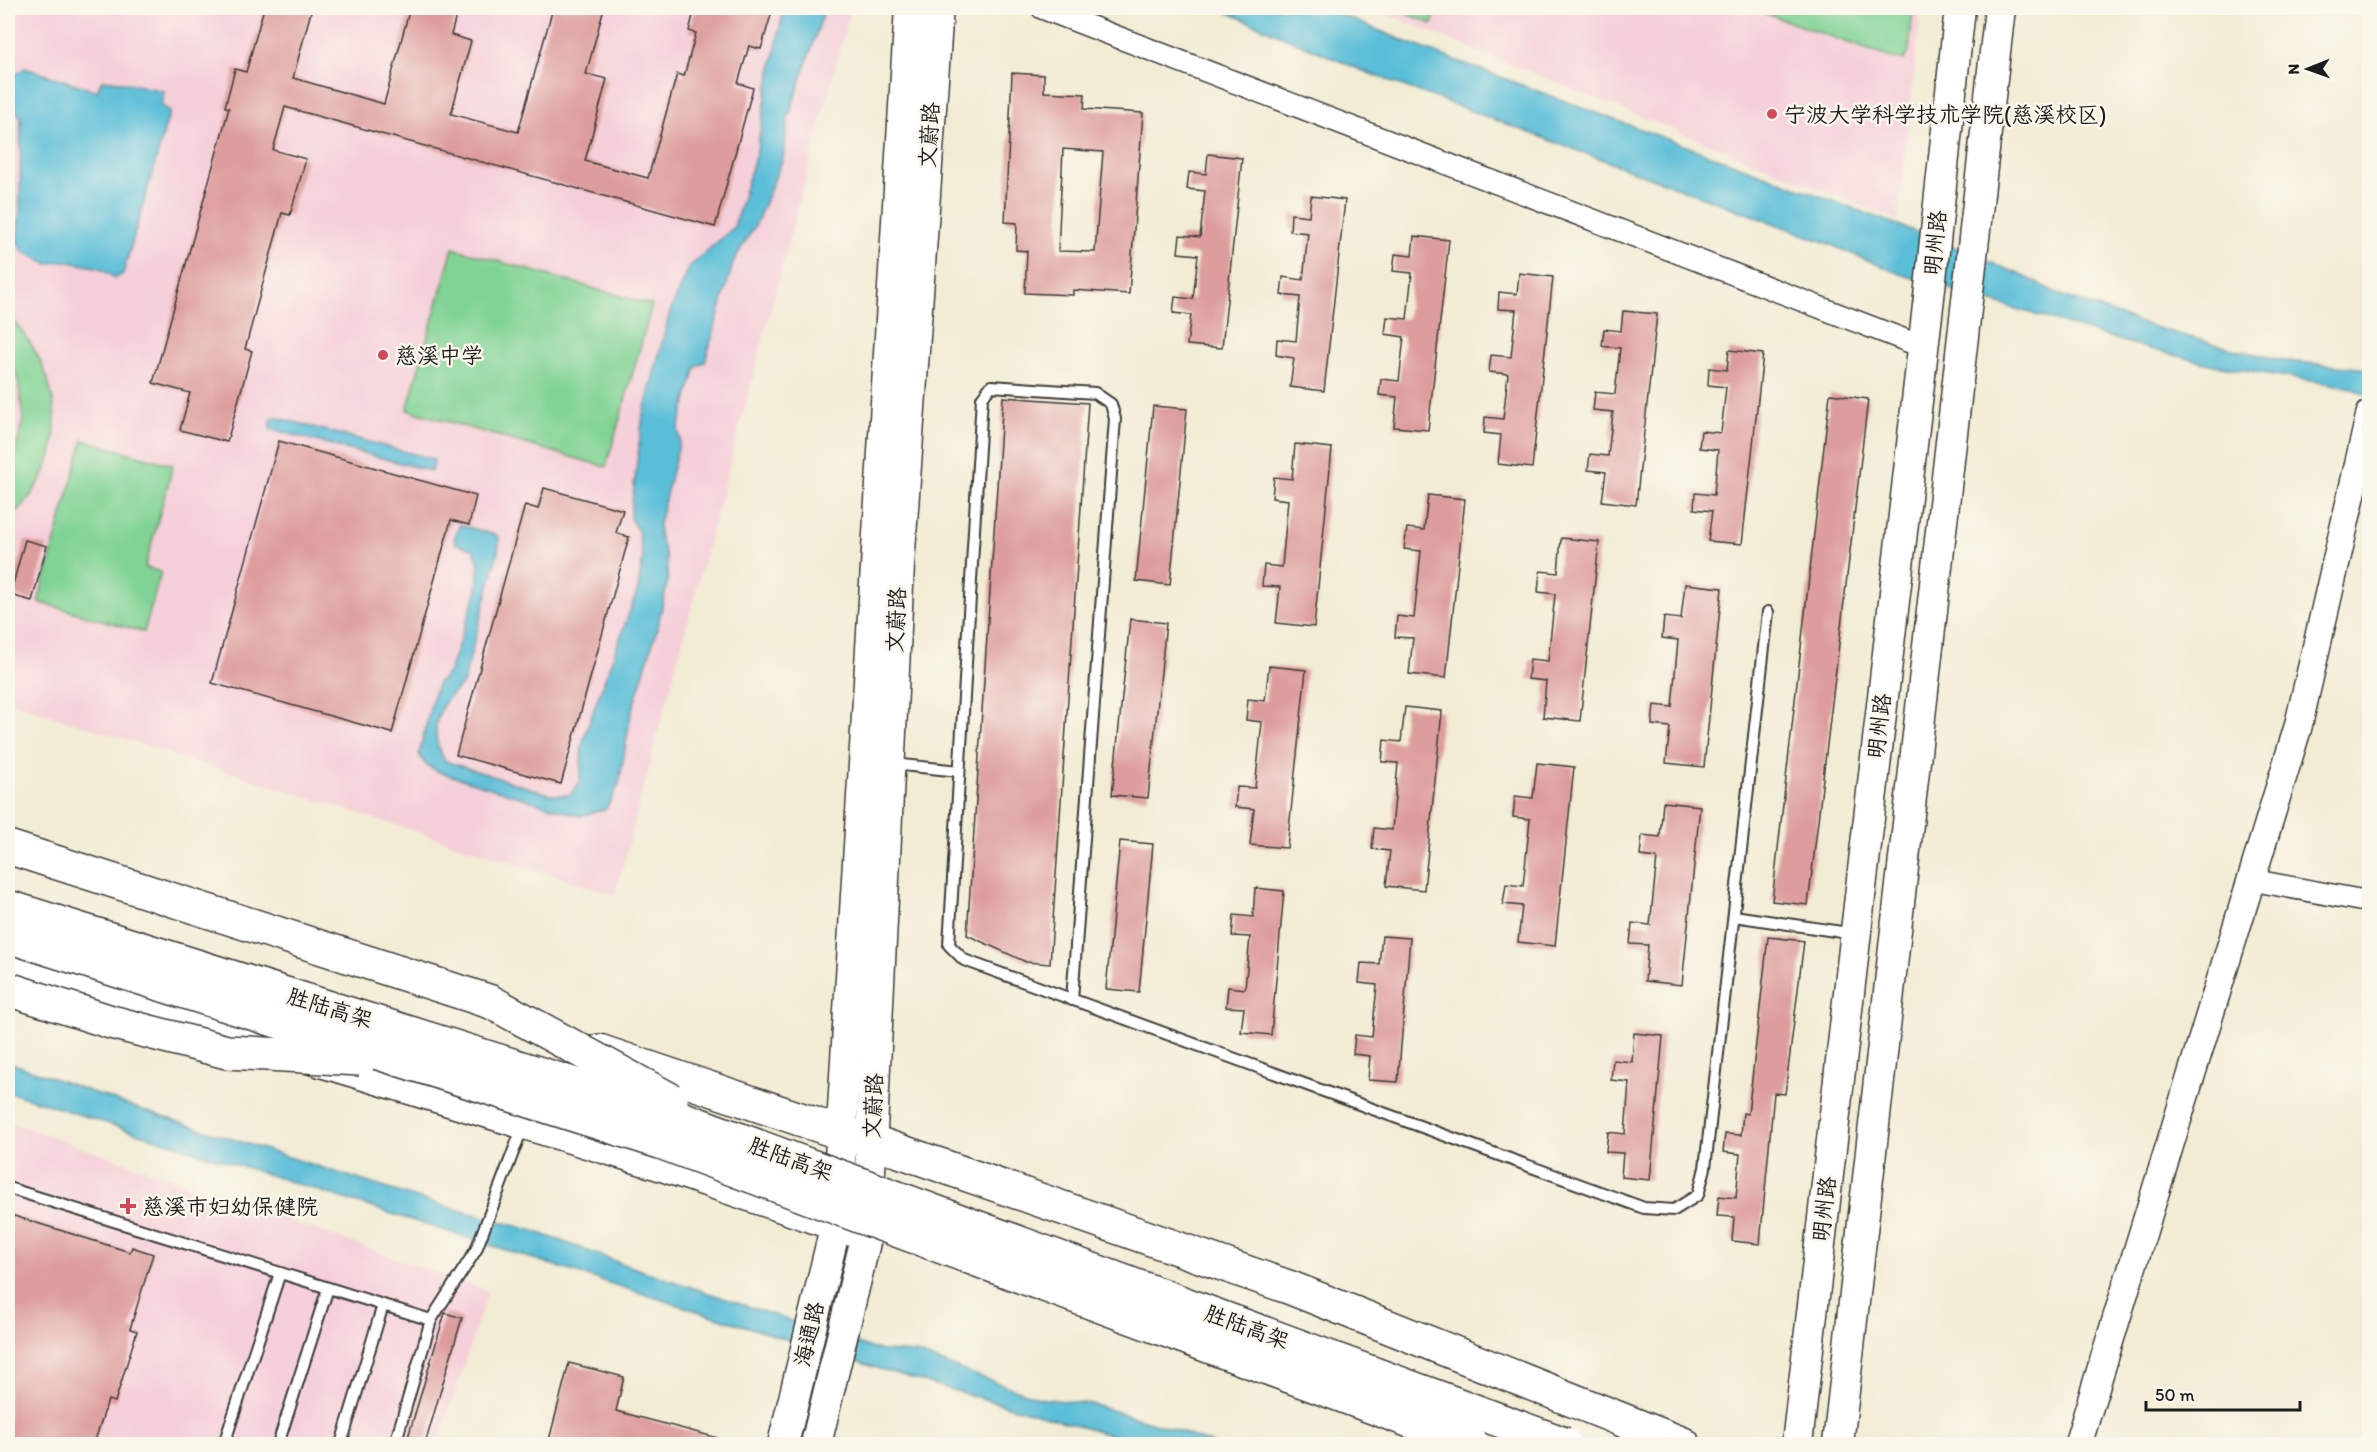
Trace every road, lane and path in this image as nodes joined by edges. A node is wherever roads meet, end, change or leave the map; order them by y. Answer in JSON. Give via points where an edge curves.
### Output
{"nodes":[{"id":1,"x":910,"y":8,"type":"edge"},
{"id":2,"x":938,"y":8,"type":"edge"},
{"id":3,"x":1042,"y":8,"type":"edge"},
{"id":4,"x":1960,"y":8,"type":"edge"},
{"id":5,"x":2000,"y":8,"type":"edge"},
{"id":6,"x":1923,"y":346,"type":"junction"},
{"id":7,"x":2370,"y":414,"type":"edge"},
{"id":8,"x":1768,"y":612,"type":"dead end"},
{"id":9,"x":889,"y":764,"type":"junction"},
{"id":10,"x":959,"y":771,"type":"junction"},
{"id":11,"x":8,"y":847,"type":"edge"},
{"id":12,"x":8,"y":864,"type":"edge"},
{"id":13,"x":2251,"y":880,"type":"junction"},
{"id":14,"x":2370,"y":902,"type":"edge"},
{"id":15,"x":8,"y":907,"type":"edge"},
{"id":16,"x":1734,"y":916,"type":"junction"},
{"id":17,"x":1856,"y":934,"type":"junction"},
{"id":18,"x":8,"y":936,"type":"edge"},
{"id":19,"x":8,"y":965,"type":"edge"},
{"id":20,"x":8,"y":989,"type":"edge"},
{"id":21,"x":1072,"y":1000,"type":"junction"},
{"id":22,"x":409,"y":1062,"type":"junction"},
{"id":23,"x":524,"y":1122,"type":"junction"},
{"id":24,"x":856,"y":1137,"type":"junction"},
{"id":25,"x":754,"y":1145,"type":"junction"},
{"id":26,"x":8,"y":1188,"type":"edge"},
{"id":27,"x":836,"y":1224,"type":"junction"},
{"id":28,"x":867,"y":1234,"type":"junction"},
{"id":29,"x":280,"y":1273,"type":"junction"},
{"id":30,"x":328,"y":1288,"type":"junction"},
{"id":31,"x":383,"y":1305,"type":"junction"},
{"id":32,"x":431,"y":1320,"type":"junction"},
{"id":33,"x":224,"y":1444,"type":"edge"},
{"id":34,"x":278,"y":1444,"type":"edge"},
{"id":35,"x":341,"y":1444,"type":"edge"},
{"id":36,"x":395,"y":1444,"type":"edge"},
{"id":37,"x":783,"y":1444,"type":"edge"},
{"id":38,"x":816,"y":1444,"type":"edge"},
{"id":39,"x":1472,"y":1444,"type":"edge"},
{"id":40,"x":1477,"y":1444,"type":"edge"},
{"id":41,"x":1564,"y":1444,"type":"edge"},
{"id":42,"x":1683,"y":1444,"type":"edge"},
{"id":43,"x":1797,"y":1444,"type":"edge"},
{"id":44,"x":1838,"y":1444,"type":"edge"},
{"id":45,"x":2078,"y":1444,"type":"edge"}],
"edges":[{"from":1,"to":24,"type":"main road","name":"文蔚路"},
{"from":2,"to":9,"type":"main road","name":"文蔚路"},
{"from":3,"to":6,"type":"street"},
{"from":4,"to":6,"type":"main road","name":"明州路"},
{"from":5,"to":44,"type":"main road","name":"明州路"},
{"from":6,"to":17,"type":"main road","name":"明州路"},
{"from":7,"to":13,"type":"street","via":[[2298,726]]},
{"from":8,"to":16,"type":"lane"},
{"from":9,"to":10,"type":"lane"},
{"from":9,"to":24,"type":"main road","name":"文蔚路"},
{"from":10,"to":21,"type":"lane","via":[[949,945],[964,960]]},
{"from":10,"to":21,"type":"lane","via":[[982,398],[991,386],[1095,393],[1111,404],[1115,419]]},
{"from":11,"to":25,"type":"main road","bridge":true,"via":[[491,1002]]},
{"from":12,"to":24,"type":"main road","via":[[525,1025]]},
{"from":13,"to":14,"type":"street"},
{"from":13,"to":45,"type":"street"},
{"from":15,"to":25,"type":"main road","name":"胜陆高架","bridge":true,"via":[[681,1118]]},
{"from":16,"to":17,"type":"lane"},
{"from":16,"to":21,"type":"lane","via":[[1706,1168],[1698,1195],[1674,1210],[1644,1208]]},
{"from":17,"to":43,"type":"main road","name":"明州路"},
{"from":18,"to":22,"type":"main road","name":"胜陆高架","bridge":true},
{"from":19,"to":23,"type":"main road"},
{"from":20,"to":22,"type":"main road","bridge":true,"via":[[111,1022],[227,1052]]},
{"from":22,"to":39,"type":"main road","name":"胜陆高架","bridge":true,"via":[[660,1142]]},
{"from":23,"to":27,"type":"main road"},
{"from":23,"to":32,"type":"lane","via":[[476,1250]]},
{"from":24,"to":27,"type":"main road","name":"文蔚路"},
{"from":24,"to":28,"type":"main road","name":"文蔚路"},
{"from":24,"to":42,"type":"main road","via":[[1291,1288]]},
{"from":25,"to":41,"type":"main road","name":"胜陆高架","bridge":true},
{"from":26,"to":29,"type":"lane"},
{"from":27,"to":28,"type":"main road"},
{"from":27,"to":37,"type":"main road","name":"海通路"},
{"from":28,"to":38,"type":"main road","name":"海通路"},
{"from":28,"to":40,"type":"main road"},
{"from":29,"to":30,"type":"lane"},
{"from":29,"to":33,"type":"lane"},
{"from":30,"to":31,"type":"lane"},
{"from":30,"to":34,"type":"lane"},
{"from":31,"to":32,"type":"lane"},
{"from":31,"to":35,"type":"lane"},
{"from":32,"to":36,"type":"lane"}]}
